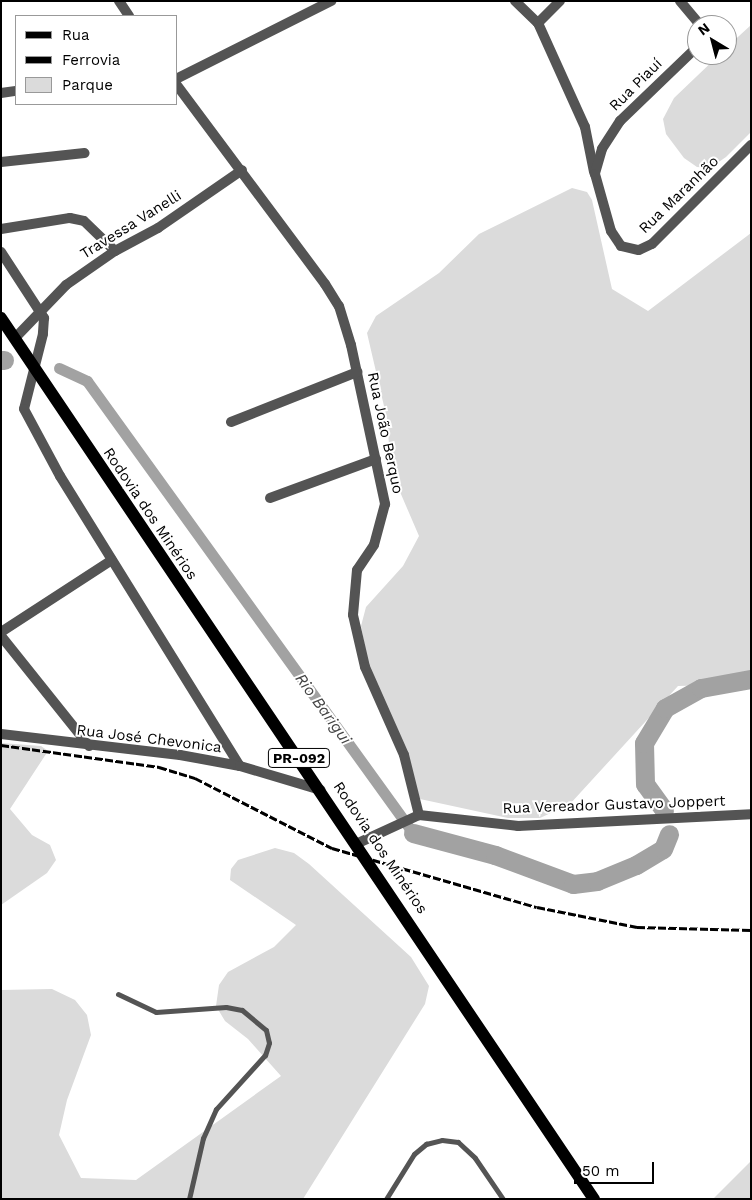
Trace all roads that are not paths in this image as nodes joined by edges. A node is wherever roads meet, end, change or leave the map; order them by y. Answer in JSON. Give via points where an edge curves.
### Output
{"nodes":[{"id":1,"x":119,"y":1,"type":"edge"},
{"id":2,"x":331,"y":1,"type":"edge"},
{"id":3,"x":515,"y":1,"type":"edge"},
{"id":4,"x":560,"y":1,"type":"edge"},
{"id":5,"x":680,"y":1,"type":"edge"},
{"id":6,"x":128,"y":15,"type":"edge"},
{"id":7,"x":692,"y":15,"type":"edge"},
{"id":8,"x":538,"y":23,"type":"junction"},
{"id":9,"x":687,"y":57,"type":"edge"},
{"id":10,"x":178,"y":78,"type":"edge"},
{"id":11,"x":178,"y":87,"type":"edge"},
{"id":12,"x":15,"y":91,"type":"edge"},
{"id":13,"x":1,"y":93,"type":"edge"},
{"id":14,"x":751,"y":145,"type":"edge"},
{"id":15,"x":85,"y":153,"type":"dead end"},
{"id":16,"x":1,"y":162,"type":"edge"},
{"id":17,"x":242,"y":170,"type":"junction"},
{"id":18,"x":595,"y":174,"type":"junction"},
{"id":19,"x":1,"y":228,"type":"edge"},
{"id":20,"x":115,"y":251,"type":"junction"},
{"id":21,"x":1,"y":252,"type":"edge"},
{"id":22,"x":39,"y":309,"type":"junction"},
{"id":23,"x":1,"y":318,"type":"edge"},
{"id":24,"x":15,"y":338,"type":"junction"},
{"id":25,"x":36,"y":368,"type":"junction"},
{"id":26,"x":357,"y":372,"type":"junction"},
{"id":27,"x":231,"y":422,"type":"dead end"},
{"id":28,"x":376,"y":459,"type":"junction"},
{"id":29,"x":270,"y":498,"type":"dead end"},
{"id":30,"x":112,"y":560,"type":"junction"},
{"id":31,"x":1,"y":634,"type":"edge"},
{"id":32,"x":1,"y":734,"type":"edge"},
{"id":33,"x":89,"y":746,"type":"junction"},
{"id":34,"x":240,"y":766,"type":"junction"},
{"id":35,"x":321,"y":790,"type":"junction"},
{"id":36,"x":751,"y":814,"type":"edge"},
{"id":37,"x":419,"y":815,"type":"junction"},
{"id":38,"x":356,"y":844,"type":"junction"},
{"id":39,"x":118,"y":994,"type":"dead end"},
{"id":40,"x":189,"y":1199,"type":"edge"},
{"id":41,"x":386,"y":1199,"type":"edge"},
{"id":42,"x":503,"y":1199,"type":"edge"},
{"id":43,"x":594,"y":1199,"type":"edge"}],
"edges":[{"from":1,"to":6,"type":"street"},
{"from":2,"to":10,"type":"street"},
{"from":3,"to":8,"type":"street"},
{"from":4,"to":8,"type":"street"},
{"from":5,"to":7,"type":"street"},
{"from":8,"to":18,"type":"street","via":[[585,127]]},
{"from":9,"to":18,"type":"street","name":"Rua Piauí","via":[[620,121],[602,149]]},
{"from":11,"to":17,"type":"street","name":"Rua João Berquo"},
{"from":12,"to":13,"type":"street"},
{"from":14,"to":18,"type":"street","name":"Rua Maranhão","via":[[652,244],[639,250],[621,246],[611,231]]},
{"from":15,"to":16,"type":"street"},
{"from":17,"to":20,"type":"street","name":"Travessa Vanelli","via":[[158,228]]},
{"from":17,"to":26,"type":"street","name":"Rua João Berquo","via":[[339,306]]},
{"from":19,"to":20,"type":"street","via":[[70,218],[84,221]]},
{"from":20,"to":22,"type":"street","name":"Travessa Vanelli"},
{"from":21,"to":22,"type":"street"},
{"from":22,"to":24,"type":"street","name":"Travessa Vanelli"},
{"from":22,"to":25,"type":"street","via":[[43,334]]},
{"from":23,"to":24,"type":"main road","name":"Rodovia dos Minérios","number":"PR-092"},
{"from":24,"to":25,"type":"main road","name":"Rodovia dos Minérios","number":"PR-092"},
{"from":25,"to":30,"type":"street","via":[[24,409]]},
{"from":25,"to":35,"type":"main road","name":"Rodovia dos Minérios","number":"PR-092","via":[[142,532]]},
{"from":26,"to":27,"type":"street"},
{"from":26,"to":28,"type":"street","name":"Rua João Berquo"},
{"from":28,"to":29,"type":"street"},
{"from":28,"to":37,"type":"street","name":"Rua João Berquo","via":[[385,504],[383,522],[357,570],[353,615],[365,667],[404,754]]},
{"from":30,"to":31,"type":"street"},
{"from":30,"to":34,"type":"street"},
{"from":31,"to":33,"type":"street"},
{"from":32,"to":33,"type":"street","name":"Rua José Chevonica"},
{"from":33,"to":34,"type":"street","name":"Rua José Chevonica","via":[[180,755]]},
{"from":34,"to":35,"type":"street","name":"Rua José Chevonica"},
{"from":35,"to":38,"type":"main road","name":"Rodovia dos Minérios","number":"PR-092"},
{"from":36,"to":37,"type":"street","name":"Rua Vereador Gustavo Joppert","via":[[518,826]]},
{"from":37,"to":38,"type":"street"},
{"from":38,"to":43,"type":"main road","name":"Rodovia dos Minérios","number":"PR-092"},
{"from":39,"to":40,"type":"lane","via":[[156,1012],[226,1007],[242,1010],[266,1030],[269,1043],[265,1054],[216,1109],[202,1138]]},
{"from":41,"to":42,"type":"lane","via":[[414,1154],[426,1144],[442,1140],[458,1142],[470,1153]]}]}
